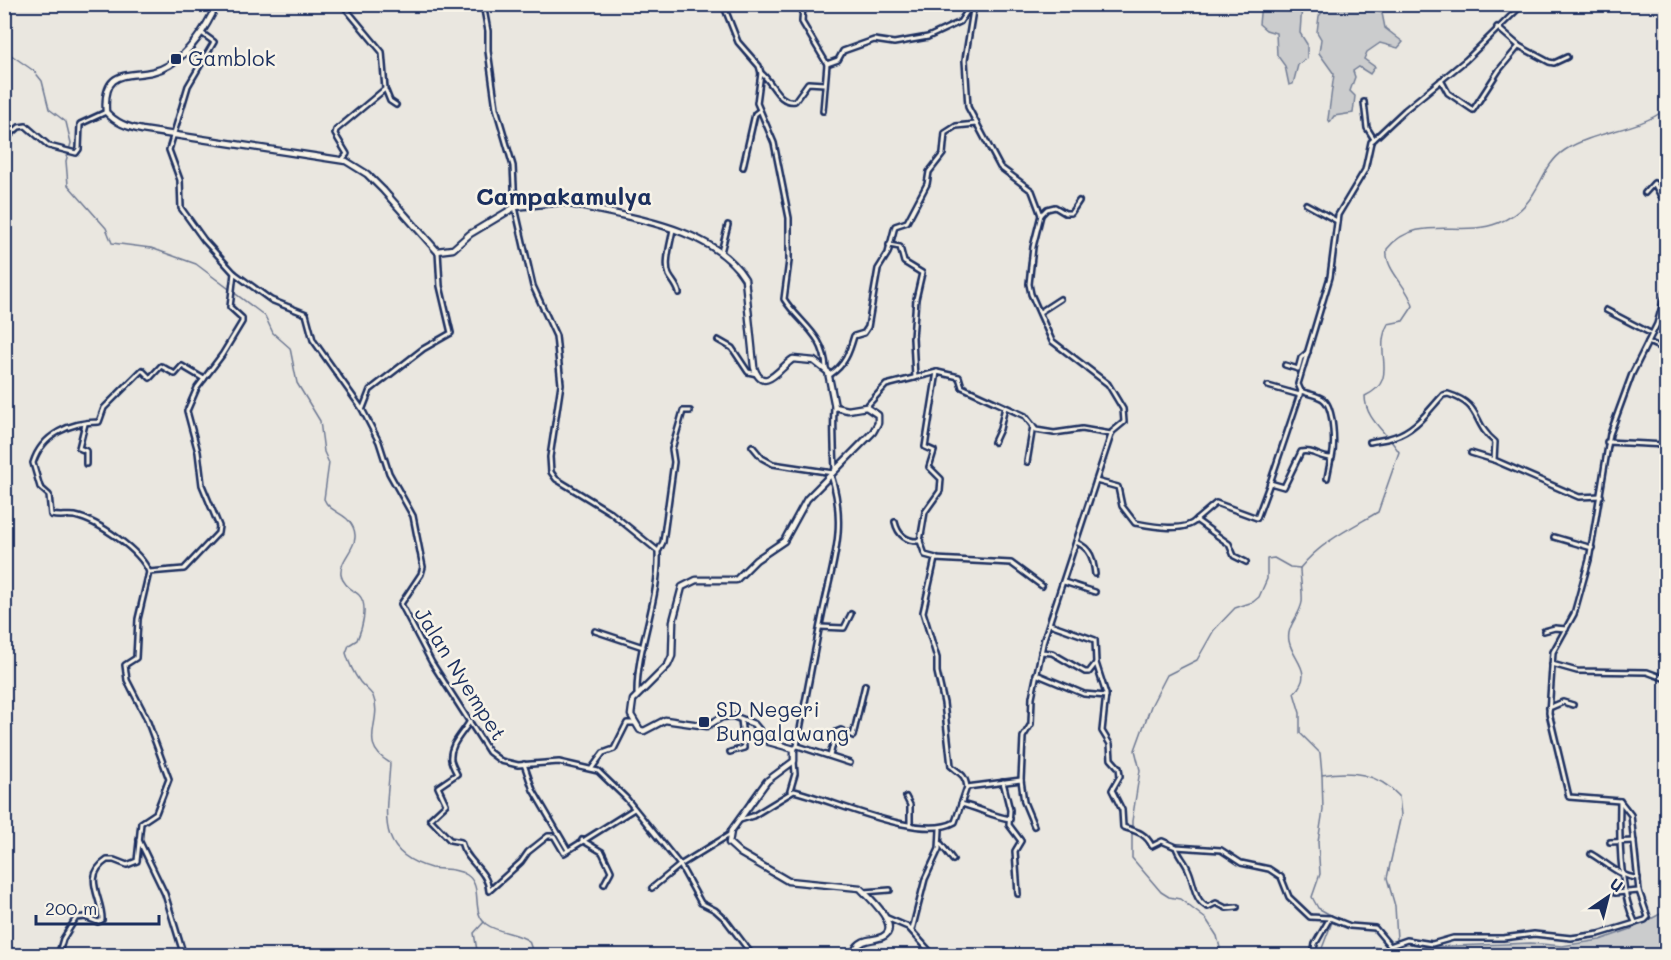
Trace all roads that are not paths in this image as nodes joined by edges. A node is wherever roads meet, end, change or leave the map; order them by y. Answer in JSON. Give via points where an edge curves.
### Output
{"nodes":[{"id":1,"x":217,"y":4,"type":"edge"},
{"id":2,"x":342,"y":4,"type":"edge"},
{"id":3,"x":483,"y":4,"type":"edge"},
{"id":4,"x":723,"y":4,"type":"edge"},
{"id":5,"x":803,"y":4,"type":"edge"},
{"id":6,"x":973,"y":4,"type":"edge"},
{"id":7,"x":1523,"y":4,"type":"edge"},
{"id":8,"x":1497,"y":27,"type":"junction"},
{"id":9,"x":203,"y":34,"type":"junction"},
{"id":10,"x":1518,"y":46,"type":"junction"},
{"id":11,"x":184,"y":52,"type":"junction"},
{"id":12,"x":1567,"y":57,"type":"dead end"},
{"id":13,"x":202,"y":63,"type":"junction"},
{"id":14,"x":827,"y":64,"type":"junction"},
{"id":15,"x":761,"y":73,"type":"junction"},
{"id":16,"x":1441,"y":80,"type":"junction"},
{"id":17,"x":824,"y":84,"type":"junction"},
{"id":18,"x":385,"y":89,"type":"junction"},
{"id":19,"x":1364,"y":102,"type":"dead end"},
{"id":20,"x":396,"y":105,"type":"dead end"},
{"id":21,"x":759,"y":111,"type":"junction"},
{"id":22,"x":823,"y":111,"type":"dead end"},
{"id":23,"x":106,"y":112,"type":"junction"},
{"id":24,"x":976,"y":124,"type":"junction"},
{"id":25,"x":174,"y":134,"type":"junction"},
{"id":26,"x":4,"y":135,"type":"edge"},
{"id":27,"x":1374,"y":140,"type":"junction"},
{"id":28,"x":342,"y":160,"type":"junction"},
{"id":29,"x":743,"y":167,"type":"dead end"},
{"id":30,"x":1645,"y":193,"type":"dead end"},
{"id":31,"x":1666,"y":198,"type":"edge"},
{"id":32,"x":1080,"y":201,"type":"dead end"},
{"id":33,"x":1306,"y":204,"type":"dead end"},
{"id":34,"x":515,"y":207,"type":"junction"},
{"id":35,"x":1041,"y":215,"type":"junction"},
{"id":36,"x":1337,"y":221,"type":"junction"},
{"id":37,"x":728,"y":225,"type":"dead end"},
{"id":38,"x":673,"y":229,"type":"junction"},
{"id":39,"x":889,"y":245,"type":"junction"},
{"id":40,"x":438,"y":251,"type":"junction"},
{"id":41,"x":721,"y":252,"type":"junction"},
{"id":42,"x":234,"y":273,"type":"junction"},
{"id":43,"x":1666,"y":292,"type":"edge"},
{"id":44,"x":679,"y":293,"type":"dead end"},
{"id":45,"x":1060,"y":299,"type":"dead end"},
{"id":46,"x":1606,"y":310,"type":"dead end"},
{"id":47,"x":1040,"y":312,"type":"junction"},
{"id":48,"x":1652,"y":334,"type":"junction"},
{"id":49,"x":718,"y":340,"type":"dead end"},
{"id":50,"x":1648,"y":342,"type":"junction"},
{"id":51,"x":1666,"y":350,"type":"edge"},
{"id":52,"x":1310,"y":351,"type":"junction"},
{"id":53,"x":1285,"y":365,"type":"dead end"},
{"id":54,"x":826,"y":369,"type":"junction"},
{"id":55,"x":937,"y":372,"type":"junction"},
{"id":56,"x":757,"y":374,"type":"junction"},
{"id":57,"x":830,"y":375,"type":"junction"},
{"id":58,"x":915,"y":378,"type":"junction"},
{"id":59,"x":204,"y":379,"type":"junction"},
{"id":60,"x":1268,"y":386,"type":"dead end"},
{"id":61,"x":1300,"y":393,"type":"junction"},
{"id":62,"x":834,"y":404,"type":"junction"},
{"id":63,"x":866,"y":407,"type":"junction"},
{"id":64,"x":1005,"y":407,"type":"junction"},
{"id":65,"x":362,"y":409,"type":"junction"},
{"id":66,"x":690,"y":411,"type":"dead end"},
{"id":67,"x":85,"y":424,"type":"junction"},
{"id":68,"x":1033,"y":426,"type":"junction"},
{"id":69,"x":1111,"y":434,"type":"junction"},
{"id":70,"x":994,"y":442,"type":"dead end"},
{"id":71,"x":1370,"y":442,"type":"dead end"},
{"id":72,"x":1607,"y":442,"type":"junction"},
{"id":73,"x":1666,"y":445,"type":"edge"},
{"id":74,"x":752,"y":446,"type":"dead end"},
{"id":75,"x":1471,"y":453,"type":"dead end"},
{"id":76,"x":1330,"y":459,"type":"junction"},
{"id":77,"x":1494,"y":460,"type":"junction"},
{"id":78,"x":1027,"y":462,"type":"dead end"},
{"id":79,"x":86,"y":464,"type":"dead end"},
{"id":80,"x":833,"y":473,"type":"junction"},
{"id":81,"x":1327,"y":478,"type":"dead end"},
{"id":82,"x":1096,"y":482,"type":"junction"},
{"id":83,"x":1270,"y":483,"type":"junction"},
{"id":84,"x":1601,"y":496,"type":"junction"},
{"id":85,"x":1196,"y":520,"type":"junction"},
{"id":86,"x":895,"y":522,"type":"dead end"},
{"id":87,"x":1554,"y":537,"type":"dead end"},
{"id":88,"x":920,"y":541,"type":"junction"},
{"id":89,"x":1076,"y":542,"type":"junction"},
{"id":90,"x":1592,"y":548,"type":"junction"},
{"id":91,"x":658,"y":551,"type":"junction"},
{"id":92,"x":936,"y":558,"type":"junction"},
{"id":93,"x":1246,"y":562,"type":"dead end"},
{"id":94,"x":149,"y":572,"type":"junction"},
{"id":95,"x":1095,"y":574,"type":"dead end"},
{"id":96,"x":1064,"y":582,"type":"junction"},
{"id":97,"x":1042,"y":586,"type":"dead end"},
{"id":98,"x":1095,"y":592,"type":"dead end"},
{"id":99,"x":851,"y":614,"type":"dead end"},
{"id":100,"x":1050,"y":624,"type":"junction"},
{"id":101,"x":821,"y":627,"type":"junction"},
{"id":102,"x":1566,"y":629,"type":"junction"},
{"id":103,"x":595,"y":631,"type":"dead end"},
{"id":104,"x":1544,"y":631,"type":"dead end"},
{"id":105,"x":642,"y":647,"type":"junction"},
{"id":106,"x":1041,"y":652,"type":"junction"},
{"id":107,"x":1096,"y":663,"type":"junction"},
{"id":108,"x":1552,"y":664,"type":"junction"},
{"id":109,"x":1036,"y":674,"type":"junction"},
{"id":110,"x":1666,"y":679,"type":"edge"},
{"id":111,"x":865,"y":685,"type":"dead end"},
{"id":112,"x":637,"y":693,"type":"junction"},
{"id":113,"x":1106,"y":696,"type":"junction"},
{"id":114,"x":1573,"y":705,"type":"dead end"},
{"id":115,"x":1549,"y":708,"type":"junction"},
{"id":116,"x":741,"y":717,"type":"junction"},
{"id":117,"x":470,"y":721,"type":"junction"},
{"id":118,"x":635,"y":723,"type":"junction"},
{"id":119,"x":796,"y":747,"type":"junction"},
{"id":120,"x":730,"y":752,"type":"dead end"},
{"id":121,"x":830,"y":756,"type":"junction"},
{"id":122,"x":794,"y":760,"type":"junction"},
{"id":123,"x":850,"y":763,"type":"dead end"},
{"id":124,"x":524,"y":764,"type":"junction"},
{"id":125,"x":592,"y":768,"type":"junction"},
{"id":126,"x":1021,"y":780,"type":"junction"},
{"id":127,"x":1003,"y":782,"type":"junction"},
{"id":128,"x":967,"y":787,"type":"junction"},
{"id":129,"x":790,"y":792,"type":"junction"},
{"id":130,"x":906,"y":797,"type":"dead end"},
{"id":131,"x":1620,"y":801,"type":"junction"},
{"id":132,"x":961,"y":804,"type":"junction"},
{"id":133,"x":634,"y":809,"type":"junction"},
{"id":134,"x":1010,"y":819,"type":"junction"},
{"id":135,"x":740,"y":820,"type":"junction"},
{"id":136,"x":910,"y":824,"type":"junction"},
{"id":137,"x":1034,"y":826,"type":"dead end"},
{"id":138,"x":940,"y":829,"type":"junction"},
{"id":139,"x":729,"y":835,"type":"junction"},
{"id":140,"x":138,"y":838,"type":"junction"},
{"id":141,"x":582,"y":840,"type":"junction"},
{"id":142,"x":1634,"y":841,"type":"junction"},
{"id":143,"x":1610,"y":842,"type":"dead end"},
{"id":144,"x":940,"y":843,"type":"junction"},
{"id":145,"x":1619,"y":843,"type":"junction"},
{"id":146,"x":1176,"y":847,"type":"junction"},
{"id":147,"x":568,"y":850,"type":"junction"},
{"id":148,"x":1591,"y":854,"type":"dead end"},
{"id":149,"x":953,"y":860,"type":"dead end"},
{"id":150,"x":680,"y":865,"type":"junction"},
{"id":151,"x":1624,"y":876,"type":"junction"},
{"id":152,"x":1638,"y":878,"type":"junction"},
{"id":153,"x":604,"y":884,"type":"dead end"},
{"id":154,"x":652,"y":888,"type":"dead end"},
{"id":155,"x":890,"y":891,"type":"dead end"},
{"id":156,"x":1639,"y":891,"type":"junction"},
{"id":157,"x":864,"y":892,"type":"junction"},
{"id":158,"x":1627,"y":892,"type":"junction"},
{"id":159,"x":1615,"y":893,"type":"dead end"},
{"id":160,"x":1018,"y":894,"type":"dead end"},
{"id":161,"x":1237,"y":908,"type":"dead end"},
{"id":162,"x":887,"y":918,"type":"junction"},
{"id":163,"x":1330,"y":918,"type":"junction"},
{"id":164,"x":1635,"y":922,"type":"junction"},
{"id":165,"x":912,"y":930,"type":"junction"},
{"id":166,"x":58,"y":956,"type":"edge"},
{"id":167,"x":184,"y":956,"type":"edge"},
{"id":168,"x":753,"y":956,"type":"edge"},
{"id":169,"x":857,"y":956,"type":"edge"},
{"id":170,"x":934,"y":956,"type":"edge"},
{"id":171,"x":1313,"y":956,"type":"edge"}],
"edges":[{"from":1,"to":9,"type":"street"},
{"from":2,"to":18,"type":"street","via":[[382,52]]},
{"from":3,"to":34,"type":"street","via":[[496,108],[513,166]]},
{"from":4,"to":15,"type":"street","via":[[738,42]]},
{"from":5,"to":14,"type":"street","via":[[802,22]]},
{"from":6,"to":14,"type":"street","via":[[960,22],[938,33],[902,42],[871,41],[848,48],[838,60]]},
{"from":6,"to":24,"type":"street","via":[[965,60],[969,107]]},
{"from":7,"to":8,"type":"street"},
{"from":8,"to":10,"type":"street"},
{"from":8,"to":16,"type":"street"},
{"from":9,"to":11,"type":"street"},
{"from":9,"to":13,"type":"street","name":"Jalan Nyempet","via":[[214,42]]},
{"from":10,"to":12,"type":"street","via":[[1552,63]]},
{"from":10,"to":16,"type":"street","via":[[1473,110],[1448,93]]},
{"from":11,"to":13,"type":"street"},
{"from":11,"to":23,"type":"street","via":[[158,70],[116,77],[106,89]]},
{"from":13,"to":25,"type":"street","name":"Jalan Nyempet","via":[[188,86]]},
{"from":14,"to":17,"type":"street"},
{"from":15,"to":17,"type":"street","via":[[786,101],[795,100],[808,83]]},
{"from":15,"to":21,"type":"street"},
{"from":16,"to":27,"type":"street"},
{"from":17,"to":22,"type":"street"},
{"from":18,"to":20,"type":"street","via":[[390,102]]},
{"from":18,"to":28,"type":"street","via":[[336,130],[346,154]]},
{"from":19,"to":27,"type":"street","via":[[1367,128]]},
{"from":21,"to":29,"type":"street","via":[[755,114]]},
{"from":21,"to":54,"type":"street","via":[[774,143],[789,218],[784,299],[814,332],[823,348]]},
{"from":23,"to":25,"type":"street","via":[[128,127]]},
{"from":23,"to":26,"type":"street","via":[[80,124],[76,153],[47,145],[26,126]]},
{"from":24,"to":35,"type":"street","via":[[1000,167],[1034,194]]},
{"from":24,"to":39,"type":"street","via":[[956,126],[945,133],[941,158],[929,172],[927,184],[907,222],[896,225]]},
{"from":25,"to":28,"type":"street"},
{"from":25,"to":42,"type":"street","name":"Jalan Nyempet","via":[[169,155],[180,180],[181,208]]},
{"from":27,"to":36,"type":"street","via":[[1365,170]]},
{"from":28,"to":40,"type":"street","via":[[367,174]]},
{"from":30,"to":31,"type":"street","via":[[1654,183],[1660,196]]},
{"from":32,"to":35,"type":"street","via":[[1071,213],[1055,207]]},
{"from":33,"to":36,"type":"street"},
{"from":34,"to":38,"type":"street","via":[[562,202]]},
{"from":34,"to":40,"type":"street","via":[[453,249]]},
{"from":34,"to":91,"type":"street","via":[[533,286],[556,336],[561,384],[551,472]]},
{"from":35,"to":47,"type":"street","via":[[1029,284]]},
{"from":36,"to":52,"type":"street","via":[[1330,278]]},
{"from":37,"to":41,"type":"street"},
{"from":38,"to":41,"type":"street"},
{"from":38,"to":44,"type":"street","via":[[669,277]]},
{"from":39,"to":57,"type":"street","via":[[878,268],[868,327],[854,336],[840,368]]},
{"from":39,"to":58,"type":"street","via":[[900,248],[904,262],[922,273],[913,338]]},
{"from":40,"to":65,"type":"street","via":[[451,333],[423,349],[370,390]]},
{"from":41,"to":56,"type":"street","via":[[745,279]]},
{"from":42,"to":59,"type":"street","via":[[230,307],[242,322]]},
{"from":42,"to":65,"type":"street","name":"Jalan Nyempet","via":[[271,300],[306,314],[309,332],[319,350]]},
{"from":43,"to":48,"type":"street"},
{"from":45,"to":47,"type":"street"},
{"from":46,"to":48,"type":"street"},
{"from":47,"to":69,"type":"street","via":[[1052,341],[1100,376],[1116,396],[1124,422]]},
{"from":48,"to":50,"type":"street"},
{"from":49,"to":56,"type":"street","via":[[732,348],[748,372]]},
{"from":50,"to":51,"type":"street"},
{"from":50,"to":72,"type":"street"},
{"from":52,"to":53,"type":"street","via":[[1301,358],[1298,369]]},
{"from":52,"to":61,"type":"street","via":[[1298,384]]},
{"from":54,"to":56,"type":"street","via":[[799,358],[787,363],[774,378],[765,379]]},
{"from":54,"to":57,"type":"street"},
{"from":55,"to":58,"type":"street"},
{"from":55,"to":64,"type":"street","via":[[956,375],[964,388]]},
{"from":55,"to":88,"type":"street","via":[[925,447],[934,451],[929,469],[941,479],[940,491],[925,512]]},
{"from":57,"to":62,"type":"street"},
{"from":58,"to":63,"type":"street","via":[[886,385]]},
{"from":59,"to":67,"type":"street","via":[[182,366],[175,374],[161,366],[150,378],[142,370],[104,408],[99,422]]},
{"from":59,"to":94,"type":"street","via":[[187,414],[198,452],[201,485],[217,519],[218,533],[184,569]]},
{"from":60,"to":61,"type":"street"},
{"from":61,"to":76,"type":"street","via":[[1321,397],[1327,403],[1334,437]]},
{"from":61,"to":83,"type":"street"},
{"from":62,"to":63,"type":"street","via":[[848,410]]},
{"from":62,"to":80,"type":"street"},
{"from":63,"to":80,"type":"street","via":[[878,415],[877,427]]},
{"from":64,"to":68,"type":"street","via":[[1025,416]]},
{"from":64,"to":70,"type":"street"},
{"from":65,"to":117,"type":"street","name":"Jalan Nyempet","via":[[417,529],[421,574],[401,607]]},
{"from":66,"to":91,"type":"street","via":[[683,411],[672,446],[674,462],[663,542]]},
{"from":67,"to":79,"type":"street","via":[[80,449],[86,452]]},
{"from":67,"to":94,"type":"street","via":[[47,437],[35,455],[33,469],[40,487],[49,495],[50,513],[96,524],[140,556]]},
{"from":68,"to":69,"type":"street","via":[[1054,433],[1072,429]]},
{"from":68,"to":78,"type":"street"},
{"from":69,"to":82,"type":"street"},
{"from":71,"to":77,"type":"street","via":[[1392,438],[1413,427],[1448,394],[1474,408],[1484,433],[1495,442]]},
{"from":72,"to":73,"type":"street"},
{"from":72,"to":84,"type":"street"},
{"from":74,"to":80,"type":"street","via":[[773,464]]},
{"from":75,"to":77,"type":"street"},
{"from":76,"to":81,"type":"street"},
{"from":76,"to":83,"type":"street","via":[[1303,450],[1284,488]]},
{"from":77,"to":84,"type":"street","via":[[1579,497]]},
{"from":80,"to":101,"type":"street","via":[[839,505],[837,559]]},
{"from":80,"to":112,"type":"street","via":[[807,499],[784,541],[756,560],[741,578],[696,580],[682,587],[673,621],[672,656],[668,665]]},
{"from":82,"to":85,"type":"street","via":[[1118,487],[1122,506],[1136,523],[1171,527],[1190,525]]},
{"from":82,"to":89,"type":"street"},
{"from":83,"to":85,"type":"street","via":[[1257,518],[1216,503]]},
{"from":84,"to":90,"type":"street"},
{"from":85,"to":93,"type":"street","via":[[1229,544],[1234,556]]},
{"from":86,"to":88,"type":"street","via":[[897,531],[907,540]]},
{"from":87,"to":90,"type":"street"},
{"from":88,"to":92,"type":"street","via":[[925,555]]},
{"from":89,"to":95,"type":"street","via":[[1088,548]]},
{"from":89,"to":96,"type":"street"},
{"from":90,"to":102,"type":"street","via":[[1574,614]]},
{"from":91,"to":105,"type":"street","via":[[653,610]]},
{"from":92,"to":97,"type":"street","via":[[1011,563]]},
{"from":92,"to":128,"type":"street","via":[[922,612],[937,658],[951,766],[963,774]]},
{"from":94,"to":140,"type":"street","via":[[138,619],[136,658],[125,665],[125,672],[169,779],[156,813],[141,823]]},
{"from":96,"to":98,"type":"street"},
{"from":96,"to":100,"type":"street"},
{"from":99,"to":101,"type":"street","via":[[843,628]]},
{"from":100,"to":106,"type":"street"},
{"from":100,"to":107,"type":"street","via":[[1095,640]]},
{"from":101,"to":119,"type":"street"},
{"from":102,"to":104,"type":"street"},
{"from":102,"to":108,"type":"street","via":[[1553,652]]},
{"from":103,"to":105,"type":"street"},
{"from":105,"to":112,"type":"street"},
{"from":106,"to":107,"type":"street","via":[[1052,653],[1085,672]]},
{"from":106,"to":109,"type":"street"},
{"from":107,"to":113,"type":"street"},
{"from":108,"to":110,"type":"street","via":[[1577,671],[1647,672]]},
{"from":108,"to":115,"type":"street"},
{"from":109,"to":113,"type":"street","via":[[1084,694]]},
{"from":109,"to":126,"type":"street","via":[[1031,724],[1023,737]]},
{"from":111,"to":121,"type":"street","via":[[853,736],[841,730],[836,732]]},
{"from":112,"to":118,"type":"street","via":[[631,709]]},
{"from":113,"to":146,"type":"street","via":[[1102,731],[1110,744],[1111,759],[1119,768],[1120,776],[1112,790],[1122,810],[1121,825],[1145,836],[1152,846],[1162,841]]},
{"from":114,"to":115,"type":"street","via":[[1563,702]]},
{"from":115,"to":131,"type":"street","via":[[1569,797]]},
{"from":116,"to":118,"type":"street","via":[[723,717],[707,726],[665,720],[644,731]]},
{"from":116,"to":119,"type":"street","via":[[754,724],[769,742]]},
{"from":116,"to":120,"type":"street","via":[[744,748]]},
{"from":117,"to":124,"type":"street","name":"Jalan Nyempet","via":[[492,755]]},
{"from":117,"to":147,"type":"street","via":[[454,741],[451,760],[457,773],[438,787],[446,804],[431,817],[432,823],[450,840],[461,842],[465,853],[483,870],[490,891],[548,836],[554,836],[561,852]]},
{"from":118,"to":125,"type":"street","via":[[627,723],[614,749],[603,753]]},
{"from":119,"to":121,"type":"street"},
{"from":119,"to":122,"type":"street"},
{"from":121,"to":123,"type":"street"},
{"from":122,"to":129,"type":"street"},
{"from":122,"to":135,"type":"street","via":[[771,776]]},
{"from":124,"to":125,"type":"street","name":"Jalan Nyempet","via":[[559,762]]},
{"from":124,"to":147,"type":"street","via":[[533,790]]},
{"from":125,"to":133,"type":"street","name":"Jalan Nyempet","via":[[609,780]]},
{"from":126,"to":127,"type":"street"},
{"from":126,"to":137,"type":"street","via":[[1024,802]]},
{"from":127,"to":128,"type":"street"},
{"from":127,"to":134,"type":"street"},
{"from":128,"to":132,"type":"street"},
{"from":129,"to":135,"type":"street"},
{"from":129,"to":136,"type":"street"},
{"from":130,"to":136,"type":"street"},
{"from":131,"to":142,"type":"street","via":[[1631,815]]},
{"from":131,"to":145,"type":"street"},
{"from":132,"to":134,"type":"street"},
{"from":132,"to":138,"type":"street","via":[[955,822]]},
{"from":133,"to":141,"type":"street"},
{"from":133,"to":150,"type":"street","name":"Jalan Nyempet"},
{"from":134,"to":160,"type":"street","via":[[1010,826],[1021,841],[1015,851]]},
{"from":135,"to":139,"type":"street"},
{"from":136,"to":138,"type":"street"},
{"from":138,"to":144,"type":"street"},
{"from":139,"to":150,"type":"street"},
{"from":139,"to":157,"type":"street","via":[[732,847],[788,881],[855,886]]},
{"from":140,"to":166,"type":"street","via":[[138,858],[134,864],[127,866],[107,860],[93,877],[102,920],[76,918]]},
{"from":140,"to":167,"type":"street","via":[[165,894]]},
{"from":141,"to":147,"type":"street"},
{"from":141,"to":153,"type":"street","via":[[605,856],[611,871]]},
{"from":142,"to":145,"type":"street"},
{"from":142,"to":152,"type":"street"},
{"from":143,"to":145,"type":"street"},
{"from":144,"to":149,"type":"street"},
{"from":144,"to":165,"type":"street","via":[[925,879]]},
{"from":145,"to":151,"type":"street"},
{"from":146,"to":161,"type":"street","via":[[1204,906],[1216,903]]},
{"from":146,"to":163,"type":"street","via":[[1221,850],[1241,864],[1269,869],[1281,877],[1289,897],[1310,917]]},
{"from":148,"to":151,"type":"street"},
{"from":150,"to":154,"type":"street"},
{"from":150,"to":168,"type":"street","name":"Jalan Nyempet","via":[[701,903],[725,919]]},
{"from":151,"to":152,"type":"street"},
{"from":151,"to":158,"type":"street"},
{"from":152,"to":156,"type":"street"},
{"from":155,"to":157,"type":"street"},
{"from":156,"to":158,"type":"street"},
{"from":156,"to":164,"type":"street","via":[[1648,917]]},
{"from":157,"to":162,"type":"street"},
{"from":158,"to":159,"type":"street"},
{"from":158,"to":164,"type":"street","via":[[1628,908]]},
{"from":162,"to":165,"type":"street"},
{"from":162,"to":169,"type":"street","via":[[888,933],[859,944]]},
{"from":163,"to":164,"type":"street","via":[[1350,926],[1375,928],[1390,946],[1407,940],[1432,944],[1453,938],[1534,934],[1571,938]]},
{"from":163,"to":171,"type":"street","via":[[1315,944]]},
{"from":165,"to":170,"type":"street"}]}
